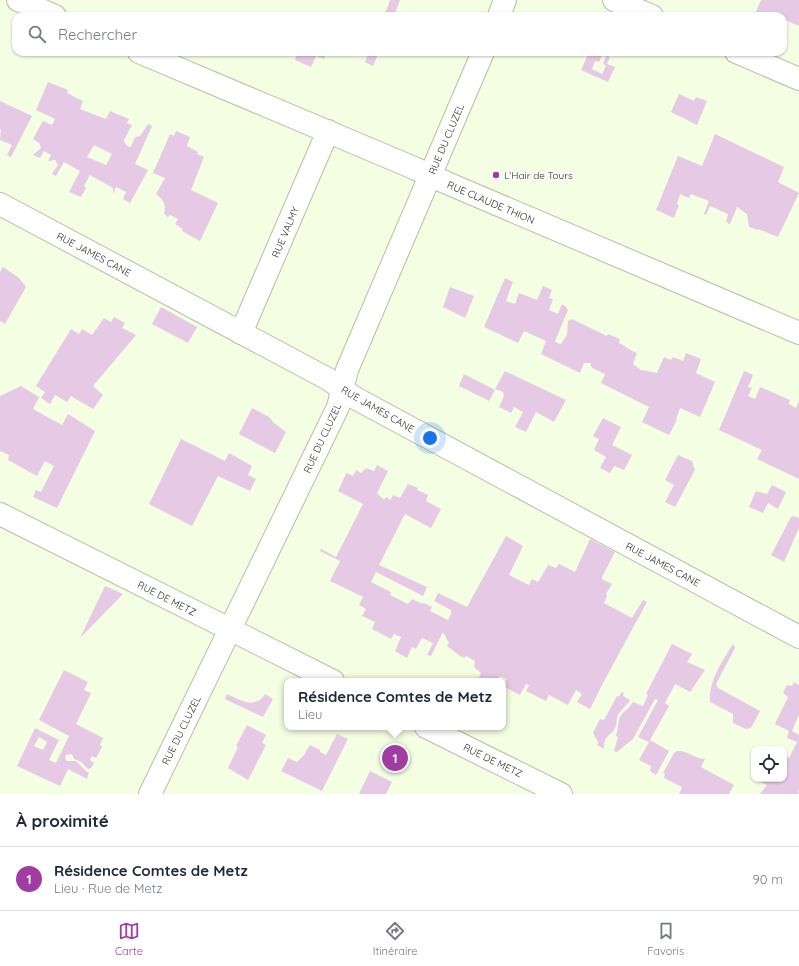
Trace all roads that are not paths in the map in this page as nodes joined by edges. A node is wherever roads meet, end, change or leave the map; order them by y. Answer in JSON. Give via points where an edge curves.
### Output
{"nodes":[{"id":1,"x":18,"y":0,"type":"edge"},
{"id":2,"x":505,"y":0,"type":"edge"},
{"id":3,"x":614,"y":0,"type":"edge"},
{"id":4,"x":46,"y":12,"type":"edge"},
{"id":5,"x":500,"y":12,"type":"edge"},
{"id":6,"x":642,"y":12,"type":"edge"},
{"id":7,"x":149,"y":56,"type":"edge"},
{"id":8,"x":481,"y":56,"type":"edge"},
{"id":9,"x":745,"y":56,"type":"edge"},
{"id":10,"x":799,"y":79,"type":"edge"},
{"id":11,"x":328,"y":131,"type":"junction"},
{"id":12,"x":430,"y":175,"type":"junction"},
{"id":13,"x":0,"y":204,"type":"edge"},
{"id":14,"x":241,"y":333,"type":"junction"},
{"id":15,"x":799,"y":333,"type":"edge"},
{"id":16,"x":342,"y":389,"type":"junction"},
{"id":17,"x":0,"y":514,"type":"edge"},
{"id":18,"x":230,"y":630,"type":"junction"},
{"id":19,"x":799,"y":637,"type":"edge"},
{"id":20,"x":328,"y":678,"type":"edge"},
{"id":21,"x":432,"y":730,"type":"edge"},
{"id":22,"x":150,"y":794,"type":"edge"},
{"id":23,"x":561,"y":794,"type":"edge"}],
"edges":[{"from":1,"to":4,"type":"street"},
{"from":2,"to":5,"type":"street"},
{"from":3,"to":6,"type":"street"},
{"from":7,"to":11,"type":"street","name":"RUE CLAUDE THION"},
{"from":8,"to":12,"type":"street","name":"RUE DU CLUZEL"},
{"from":9,"to":10,"type":"street"},
{"from":11,"to":12,"type":"street","name":"RUE CLAUDE THION"},
{"from":11,"to":14,"type":"street","name":"RUE VALMY"},
{"from":12,"to":15,"type":"street","name":"RUE CLAUDE THION"},
{"from":12,"to":16,"type":"street","name":"RUE DU CLUZEL","via":[[347,370]]},
{"from":13,"to":14,"type":"street","name":"RUE JAMES CANE"},
{"from":14,"to":16,"type":"street","name":"RUE JAMES CANE"},
{"from":16,"to":18,"type":"street","name":"RUE DU CLUZEL","via":[[338,407]]},
{"from":16,"to":19,"type":"street","name":"RUE JAMES CANE"},
{"from":17,"to":18,"type":"street","name":"RUE DE METZ"},
{"from":18,"to":20,"type":"street","name":"RUE DE METZ"},
{"from":18,"to":22,"type":"street","name":"RUE DU CLUZEL"},
{"from":21,"to":23,"type":"street","name":"RUE DE METZ"}]}
